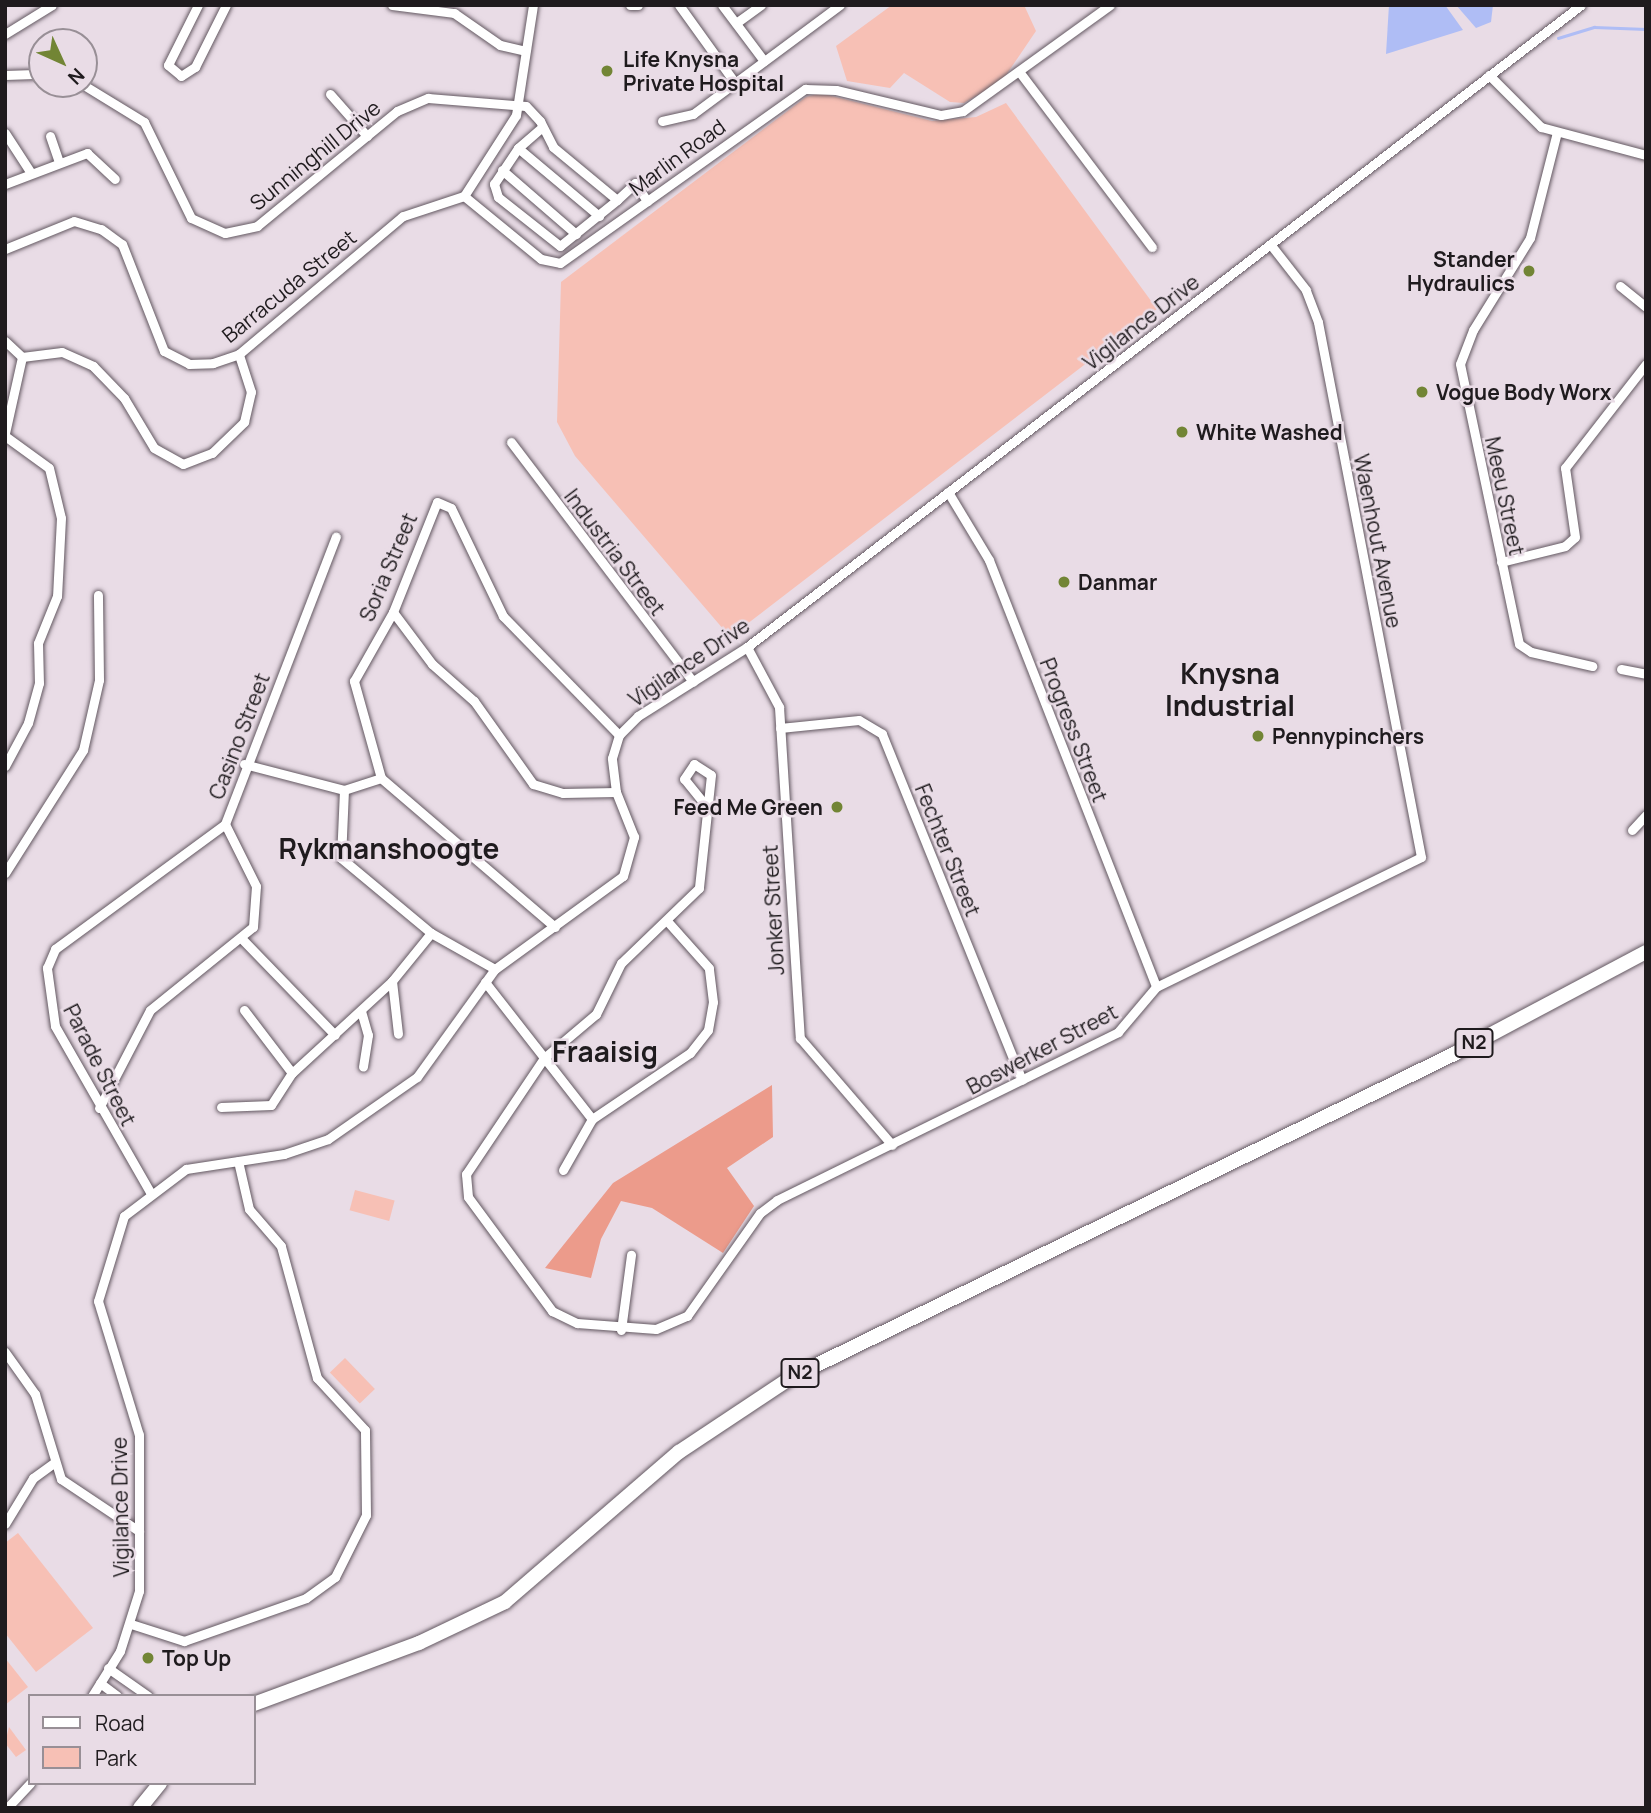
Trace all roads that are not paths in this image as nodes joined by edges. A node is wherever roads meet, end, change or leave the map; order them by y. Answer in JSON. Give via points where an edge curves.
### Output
{"nodes":[{"id":1,"x":52,"y":5,"type":"edge"},
{"id":2,"x":198,"y":5,"type":"edge"},
{"id":3,"x":226,"y":5,"type":"edge"},
{"id":4,"x":393,"y":5,"type":"edge"},
{"id":5,"x":533,"y":5,"type":"edge"},
{"id":6,"x":630,"y":5,"type":"edge"},
{"id":7,"x":638,"y":5,"type":"edge"},
{"id":8,"x":679,"y":5,"type":"edge"},
{"id":9,"x":722,"y":5,"type":"edge"},
{"id":10,"x":761,"y":5,"type":"edge"},
{"id":11,"x":840,"y":5,"type":"edge"},
{"id":12,"x":1110,"y":5,"type":"edge"},
{"id":13,"x":1581,"y":5,"type":"edge"},
{"id":14,"x":736,"y":23,"type":"junction"},
{"id":15,"x":5,"y":34,"type":"edge"},
{"id":16,"x":525,"y":51,"type":"junction"},
{"id":17,"x":764,"y":61,"type":"junction"},
{"id":18,"x":28,"y":74,"type":"edge"},
{"id":19,"x":1021,"y":74,"type":"junction"},
{"id":20,"x":5,"y":75,"type":"edge"},
{"id":21,"x":1489,"y":75,"type":"junction"},
{"id":22,"x":735,"y":83,"type":"junction"},
{"id":23,"x":98,"y":93,"type":"edge"},
{"id":24,"x":330,"y":94,"type":"dead end"},
{"id":25,"x":519,"y":104,"type":"junction"},
{"id":26,"x":662,"y":121,"type":"dead end"},
{"id":27,"x":541,"y":128,"type":"junction"},
{"id":28,"x":1557,"y":132,"type":"junction"},
{"id":29,"x":5,"y":133,"type":"edge"},
{"id":30,"x":50,"y":136,"type":"dead end"},
{"id":31,"x":367,"y":136,"type":"junction"},
{"id":32,"x":518,"y":148,"type":"junction"},
{"id":33,"x":1646,"y":155,"type":"edge"},
{"id":34,"x":60,"y":162,"type":"junction"},
{"id":35,"x":502,"y":170,"type":"junction"},
{"id":36,"x":31,"y":173,"type":"junction"},
{"id":37,"x":115,"y":179,"type":"dead end"},
{"id":38,"x":5,"y":184,"type":"edge"},
{"id":39,"x":464,"y":196,"type":"junction"},
{"id":40,"x":617,"y":200,"type":"junction"},
{"id":41,"x":647,"y":201,"type":"junction"},
{"id":42,"x":599,"y":216,"type":"junction"},
{"id":43,"x":576,"y":234,"type":"junction"},
{"id":44,"x":1270,"y":244,"type":"junction"},
{"id":45,"x":1152,"y":247,"type":"dead end"},
{"id":46,"x":5,"y":248,"type":"edge"},
{"id":47,"x":1620,"y":286,"type":"dead end"},
{"id":48,"x":1646,"y":307,"type":"edge"},
{"id":49,"x":5,"y":341,"type":"edge"},
{"id":50,"x":239,"y":354,"type":"junction"},
{"id":51,"x":22,"y":357,"type":"junction"},
{"id":52,"x":1646,"y":363,"type":"edge"},
{"id":53,"x":5,"y":435,"type":"edge"},
{"id":54,"x":510,"y":442,"type":"dead end"},
{"id":55,"x":948,"y":492,"type":"junction"},
{"id":56,"x":336,"y":537,"type":"dead end"},
{"id":57,"x":1501,"y":562,"type":"junction"},
{"id":58,"x":98,"y":595,"type":"dead end"},
{"id":59,"x":393,"y":612,"type":"junction"},
{"id":60,"x":747,"y":647,"type":"junction"},
{"id":61,"x":1592,"y":666,"type":"dead end"},
{"id":62,"x":1621,"y":669,"type":"dead end"},
{"id":63,"x":1646,"y":674,"type":"edge"},
{"id":64,"x":693,"y":682,"type":"junction"},
{"id":65,"x":780,"y":728,"type":"junction"},
{"id":66,"x":620,"y":736,"type":"junction"},
{"id":67,"x":243,"y":764,"type":"junction"},
{"id":68,"x":5,"y":766,"type":"edge"},
{"id":69,"x":381,"y":778,"type":"junction"},
{"id":70,"x":344,"y":790,"type":"junction"},
{"id":71,"x":616,"y":792,"type":"junction"},
{"id":72,"x":707,"y":807,"type":"junction"},
{"id":73,"x":1646,"y":815,"type":"edge"},
{"id":74,"x":225,"y":824,"type":"junction"},
{"id":75,"x":1632,"y":830,"type":"dead end"},
{"id":76,"x":1421,"y":857,"type":"joint"},
{"id":77,"x":5,"y":873,"type":"edge"},
{"id":78,"x":668,"y":922,"type":"junction"},
{"id":79,"x":555,"y":927,"type":"junction"},
{"id":80,"x":431,"y":933,"type":"junction"},
{"id":81,"x":243,"y":940,"type":"junction"},
{"id":82,"x":1646,"y":952,"type":"edge"},
{"id":83,"x":495,"y":968,"type":"junction"},
{"id":84,"x":392,"y":981,"type":"junction"},
{"id":85,"x":485,"y":982,"type":"junction"},
{"id":86,"x":1156,"y":987,"type":"junction"},
{"id":87,"x":244,"y":1010,"type":"dead end"},
{"id":88,"x":361,"y":1011,"type":"junction"},
{"id":89,"x":335,"y":1034,"type":"junction"},
{"id":90,"x":398,"y":1034,"type":"dead end"},
{"id":91,"x":544,"y":1058,"type":"junction"},
{"id":92,"x":363,"y":1067,"type":"dead end"},
{"id":93,"x":292,"y":1073,"type":"junction"},
{"id":94,"x":1022,"y":1080,"type":"junction"},
{"id":95,"x":220,"y":1107,"type":"dead end"},
{"id":96,"x":99,"y":1108,"type":"junction"},
{"id":97,"x":592,"y":1119,"type":"junction"},
{"id":98,"x":892,"y":1144,"type":"junction"},
{"id":99,"x":238,"y":1161,"type":"junction"},
{"id":100,"x":562,"y":1170,"type":"dead end"},
{"id":101,"x":150,"y":1192,"type":"junction"},
{"id":102,"x":631,"y":1255,"type":"dead end"},
{"id":103,"x":621,"y":1330,"type":"junction"},
{"id":104,"x":5,"y":1352,"type":"edge"},
{"id":105,"x":55,"y":1462,"type":"junction"},
{"id":106,"x":5,"y":1524,"type":"edge"},
{"id":107,"x":139,"y":1531,"type":"junction"},
{"id":108,"x":131,"y":1624,"type":"junction"},
{"id":109,"x":108,"y":1668,"type":"junction"},
{"id":110,"x":100,"y":1683,"type":"junction"},
{"id":111,"x":93,"y":1694,"type":"edge"},
{"id":112,"x":114,"y":1694,"type":"edge"},
{"id":113,"x":145,"y":1694,"type":"edge"},
{"id":114,"x":256,"y":1703,"type":"edge"},
{"id":115,"x":28,"y":1785,"type":"edge"},
{"id":116,"x":158,"y":1785,"type":"edge"},
{"id":117,"x":7,"y":1808,"type":"edge"},
{"id":118,"x":139,"y":1808,"type":"edge"}],
"edges":[{"from":1,"to":15,"type":"street"},
{"from":2,"to":3,"type":"street","via":[[168,65],[181,76],[195,67]]},
{"from":4,"to":16,"type":"street","via":[[454,13],[500,45]]},
{"from":5,"to":16,"type":"street"},
{"from":6,"to":7,"type":"street"},
{"from":8,"to":22,"type":"street"},
{"from":9,"to":14,"type":"street"},
{"from":10,"to":14,"type":"street"},
{"from":11,"to":17,"type":"street"},
{"from":12,"to":19,"type":"street","name":"Marlin Road"},
{"from":13,"to":21,"type":"street","name":"Vigilance Drive"},
{"from":14,"to":17,"type":"street"},
{"from":16,"to":25,"type":"street"},
{"from":17,"to":22,"type":"street"},
{"from":18,"to":20,"type":"street"},
{"from":19,"to":41,"type":"street","name":"Marlin Road","via":[[963,111],[941,115],[836,90],[805,89]]},
{"from":19,"to":45,"type":"street"},
{"from":21,"to":28,"type":"street","via":[[1524,117]]},
{"from":21,"to":44,"type":"street","name":"Vigilance Drive"},
{"from":22,"to":26,"type":"street","via":[[686,118]]},
{"from":23,"to":31,"type":"street","name":"Sunninghill Drive","via":[[145,122],[191,218],[225,233],[249,230],[270,218]]},
{"from":24,"to":31,"type":"street"},
{"from":25,"to":27,"type":"street","via":[[535,113]]},
{"from":25,"to":31,"type":"street","name":"Sunninghill Drive","via":[[416,101]]},
{"from":25,"to":39,"type":"street","via":[[501,144]]},
{"from":27,"to":32,"type":"street"},
{"from":27,"to":40,"type":"street","via":[[558,152]]},
{"from":28,"to":33,"type":"street"},
{"from":28,"to":57,"type":"street","name":"Meeu Street","via":[[1530,239],[1473,330],[1460,364]]},
{"from":29,"to":36,"type":"street"},
{"from":30,"to":34,"type":"street"},
{"from":32,"to":35,"type":"street"},
{"from":32,"to":42,"type":"street"},
{"from":34,"to":36,"type":"street"},
{"from":34,"to":37,"type":"street","via":[[87,153]]},
{"from":35,"to":43,"type":"street"},
{"from":35,"to":43,"type":"street","via":[[494,184],[498,197],[549,242],[560,246]]},
{"from":36,"to":38,"type":"street"},
{"from":39,"to":41,"type":"street","name":"Marlin Road","via":[[553,263],[569,260]]},
{"from":39,"to":50,"type":"street","name":"Barracuda Street","via":[[403,216]]},
{"from":40,"to":41,"type":"street","via":[[635,183]]},
{"from":40,"to":42,"type":"street"},
{"from":42,"to":43,"type":"street"},
{"from":44,"to":55,"type":"street","name":"Vigilance Drive"},
{"from":44,"to":76,"type":"street","name":"Waenhout Avenue","via":[[1306,290],[1318,322]]},
{"from":46,"to":50,"type":"street","name":"Barracuda Street","via":[[68,222],[86,222],[122,244],[164,351],[200,364]]},
{"from":47,"to":48,"type":"street"},
{"from":49,"to":51,"type":"street"},
{"from":50,"to":51,"type":"street","via":[[251,392],[244,422],[212,453],[183,464],[153,448],[124,398],[93,366],[62,352]]},
{"from":51,"to":53,"type":"street"},
{"from":52,"to":57,"type":"street","via":[[1565,468],[1575,537],[1565,546]]},
{"from":53,"to":68,"type":"street","via":[[42,459],[58,487],[57,596],[38,643],[39,683],[28,723]]},
{"from":54,"to":64,"type":"street","name":"Industria Street"},
{"from":55,"to":60,"type":"street","name":"Vigilance Drive"},
{"from":55,"to":86,"type":"street","name":"Progress Street","via":[[989,560]]},
{"from":56,"to":67,"type":"street","name":"Casino Street"},
{"from":57,"to":61,"type":"street","name":"Meeu Street","via":[[1519,644],[1531,652]]},
{"from":58,"to":77,"type":"street","via":[[99,680],[83,750]]},
{"from":59,"to":66,"type":"street","name":"Soria Street","via":[[434,505],[451,508],[503,616]]},
{"from":59,"to":69,"type":"street","name":"Soria Street","via":[[354,681]]},
{"from":59,"to":71,"type":"street","via":[[432,664],[474,701],[533,783],[563,793]]},
{"from":60,"to":64,"type":"street","name":"Vigilance Drive"},
{"from":60,"to":65,"type":"street","name":"Jonker Street","via":[[773,688]]},
{"from":62,"to":63,"type":"street"},
{"from":64,"to":66,"type":"street","name":"Vigilance Drive"},
{"from":65,"to":94,"type":"street","name":"Fechter Street","via":[[859,720],[882,734]]},
{"from":65,"to":98,"type":"street","name":"Jonker Street","via":[[800,1038]]},
{"from":66,"to":71,"type":"street","name":"Vigilance Drive","via":[[612,758]]},
{"from":67,"to":70,"type":"street"},
{"from":67,"to":74,"type":"street","name":"Casino Street"},
{"from":69,"to":70,"type":"street"},
{"from":69,"to":79,"type":"street"},
{"from":70,"to":80,"type":"street","via":[[341,858]]},
{"from":71,"to":79,"type":"street","name":"Vigilance Drive","via":[[631,824],[630,863],[612,886]]},
{"from":72,"to":72,"type":"street","via":[[711,775],[694,764],[684,779]]},
{"from":72,"to":78,"type":"street","via":[[699,888]]},
{"from":73,"to":75,"type":"street"},
{"from":74,"to":81,"type":"street","name":"Casino Street","via":[[259,898],[253,927]]},
{"from":74,"to":96,"type":"street","name":"Parade Street","via":[[49,958],[52,1016]]},
{"from":76,"to":86,"type":"street","name":"Boswerker Street"},
{"from":78,"to":91,"type":"street","via":[[621,963],[591,1021]]},
{"from":78,"to":97,"type":"street","via":[[709,968],[713,1002],[708,1030],[690,1053]]},
{"from":79,"to":83,"type":"street","name":"Vigilance Drive"},
{"from":80,"to":83,"type":"street"},
{"from":80,"to":84,"type":"street"},
{"from":81,"to":89,"type":"street"},
{"from":81,"to":96,"type":"street","via":[[150,1010]]},
{"from":82,"to":114,"type":"highway","number":"N2","via":[[1454,1054],[792,1377],[679,1452],[505,1602],[419,1643]]},
{"from":83,"to":85,"type":"street","name":"Vigilance Drive"},
{"from":84,"to":88,"type":"street"},
{"from":84,"to":90,"type":"street"},
{"from":85,"to":91,"type":"street"},
{"from":85,"to":99,"type":"street","name":"Vigilance Drive","via":[[431,1062],[365,1116],[308,1147]]},
{"from":86,"to":94,"type":"street","name":"Boswerker Street","via":[[1129,1027]]},
{"from":87,"to":93,"type":"street"},
{"from":88,"to":89,"type":"street"},
{"from":88,"to":92,"type":"street","via":[[368,1035]]},
{"from":89,"to":93,"type":"street"},
{"from":91,"to":97,"type":"street"},
{"from":91,"to":103,"type":"street","name":"Boswerker Street","via":[[500,1118],[464,1186],[552,1311]]},
{"from":93,"to":95,"type":"street","via":[[267,1107]]},
{"from":94,"to":98,"type":"street","name":"Boswerker Street"},
{"from":96,"to":101,"type":"street","name":"Parade Street"},
{"from":97,"to":100,"type":"street"},
{"from":98,"to":103,"type":"street","name":"Boswerker Street","via":[[777,1200],[760,1213],[687,1315],[656,1329]]},
{"from":99,"to":101,"type":"street","name":"Vigilance Drive","via":[[186,1168]]},
{"from":99,"to":108,"type":"street","via":[[249,1209],[281,1246],[317,1378],[365,1430],[366,1515],[335,1577],[306,1598],[195,1639]]},
{"from":101,"to":107,"type":"street","name":"Vigilance Drive","via":[[116,1229],[98,1301],[139,1435]]},
{"from":102,"to":103,"type":"street"},
{"from":104,"to":105,"type":"street","via":[[34,1394]]},
{"from":105,"to":106,"type":"street","via":[[33,1478]]},
{"from":105,"to":107,"type":"street","via":[[73,1492]]},
{"from":107,"to":108,"type":"street","name":"Vigilance Drive"},
{"from":108,"to":109,"type":"street","name":"Vigilance Drive"},
{"from":109,"to":110,"type":"street","name":"Vigilance Drive"},
{"from":109,"to":113,"type":"street"},
{"from":110,"to":111,"type":"street","name":"Vigilance Drive"},
{"from":110,"to":112,"type":"street"},
{"from":115,"to":117,"type":"street"},
{"from":116,"to":118,"type":"highway"}]}
